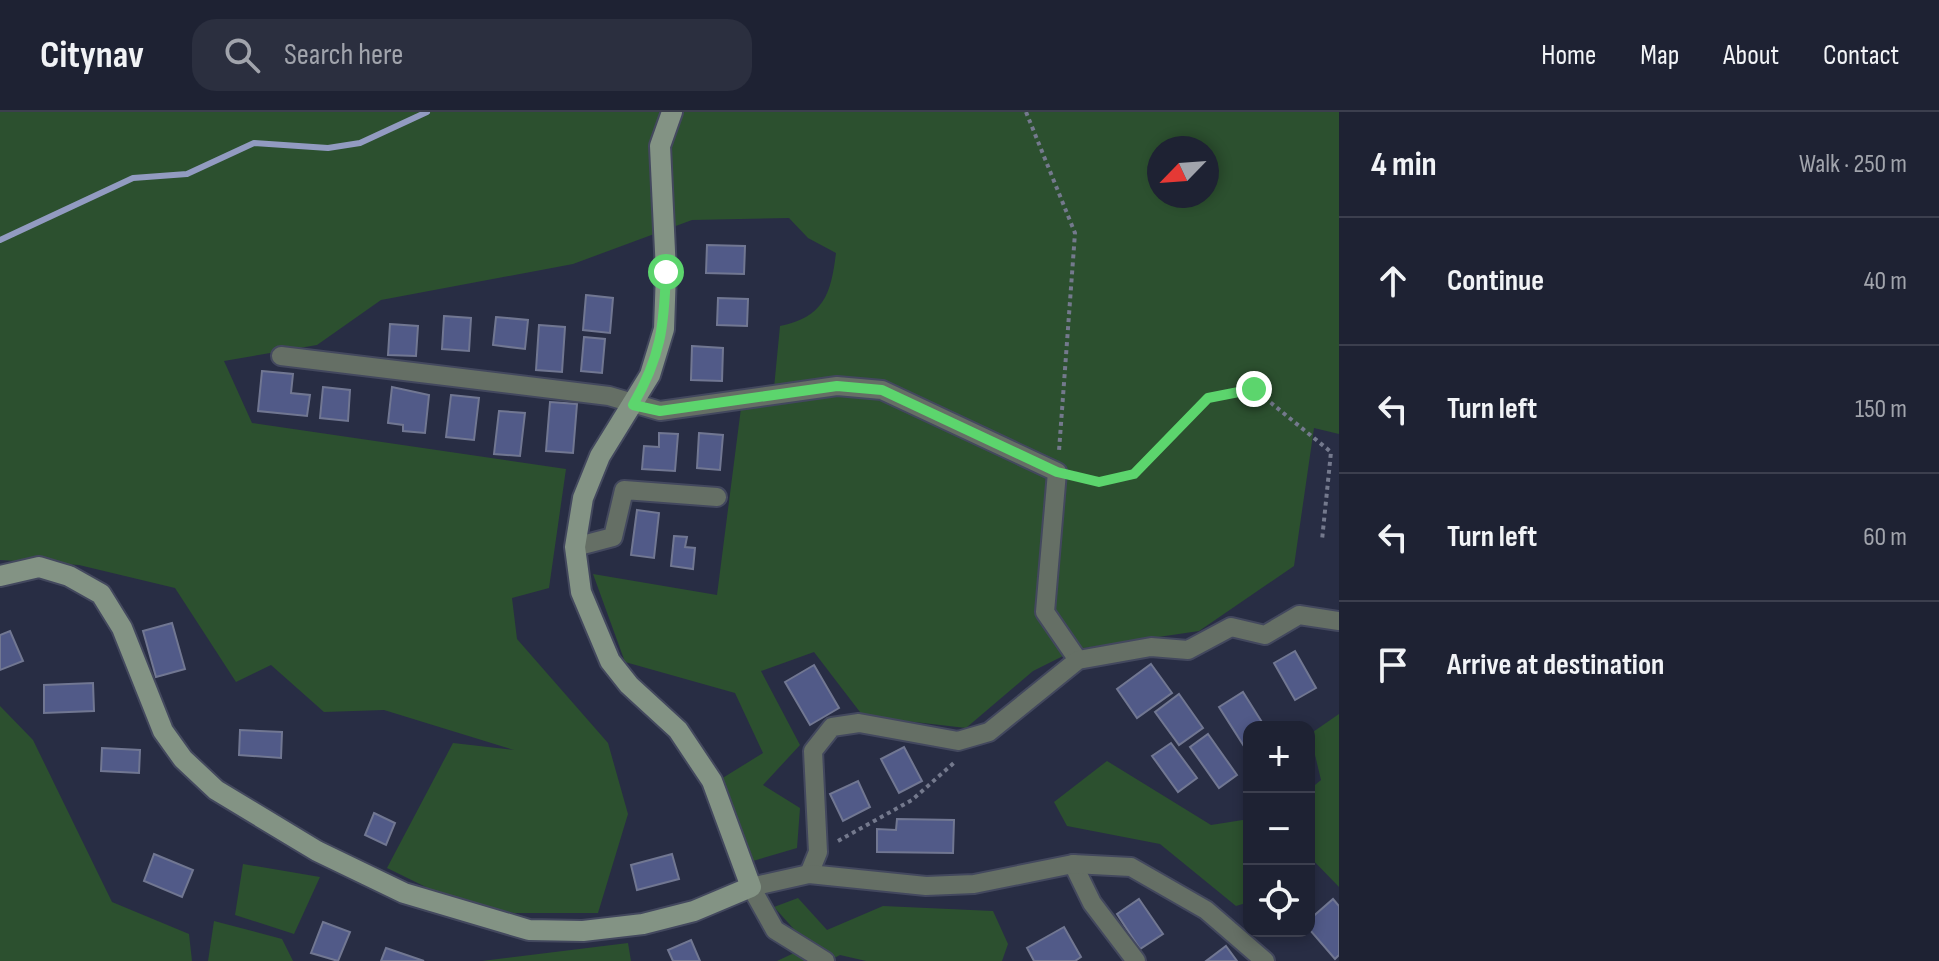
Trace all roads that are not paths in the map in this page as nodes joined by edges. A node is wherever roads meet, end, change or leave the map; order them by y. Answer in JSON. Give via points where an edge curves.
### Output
{"nodes":[{"id":1,"x":672,"y":112,"type":"edge"},
{"id":2,"x":281,"y":356,"type":"dead end"},
{"id":3,"x":633,"y":405,"type":"junction"},
{"id":4,"x":717,"y":497,"type":"dead end"},
{"id":5,"x":575,"y":547,"type":"junction"},
{"id":6,"x":0,"y":576,"type":"edge"},
{"id":7,"x":1339,"y":621,"type":"edge"},
{"id":8,"x":1078,"y":660,"type":"junction"},
{"id":9,"x":1073,"y":864,"type":"junction"},
{"id":10,"x":809,"y":874,"type":"junction"},
{"id":11,"x":751,"y":887,"type":"junction"},
{"id":12,"x":825,"y":961,"type":"edge"},
{"id":13,"x":1136,"y":961,"type":"edge"},
{"id":14,"x":1265,"y":961,"type":"edge"}],
"edges":[{"from":1,"to":3,"type":"street","via":[[660,146],[664,329],[650,375]]},
{"from":2,"to":3,"type":"street","via":[[609,396]]},
{"from":3,"to":5,"type":"street","via":[[600,456],[583,498]]},
{"from":3,"to":8,"type":"street","via":[[660,411],[837,386],[882,390],[1057,472],[1045,612]]},
{"from":4,"to":5,"type":"street","via":[[624,490],[613,537]]},
{"from":5,"to":11,"type":"street","via":[[581,592],[610,661],[678,730],[712,781]]},
{"from":6,"to":11,"type":"street","via":[[39,567],[101,594],[122,628],[163,731],[183,759],[216,790],[317,851],[404,893],[529,930],[583,931],[656,921]]},
{"from":7,"to":8,"type":"street","via":[[1299,615],[1265,635],[1231,627],[1188,650],[1151,647]]},
{"from":8,"to":10,"type":"street","via":[[989,732],[958,741],[859,723],[832,727],[813,751],[818,852]]},
{"from":9,"to":10,"type":"street","via":[[974,884],[926,886]]},
{"from":9,"to":13,"type":"street","via":[[1092,903]]},
{"from":9,"to":14,"type":"street","via":[[1131,867],[1206,910]]},
{"from":10,"to":11,"type":"street"},
{"from":11,"to":12,"type":"street","via":[[775,930]]}]}
